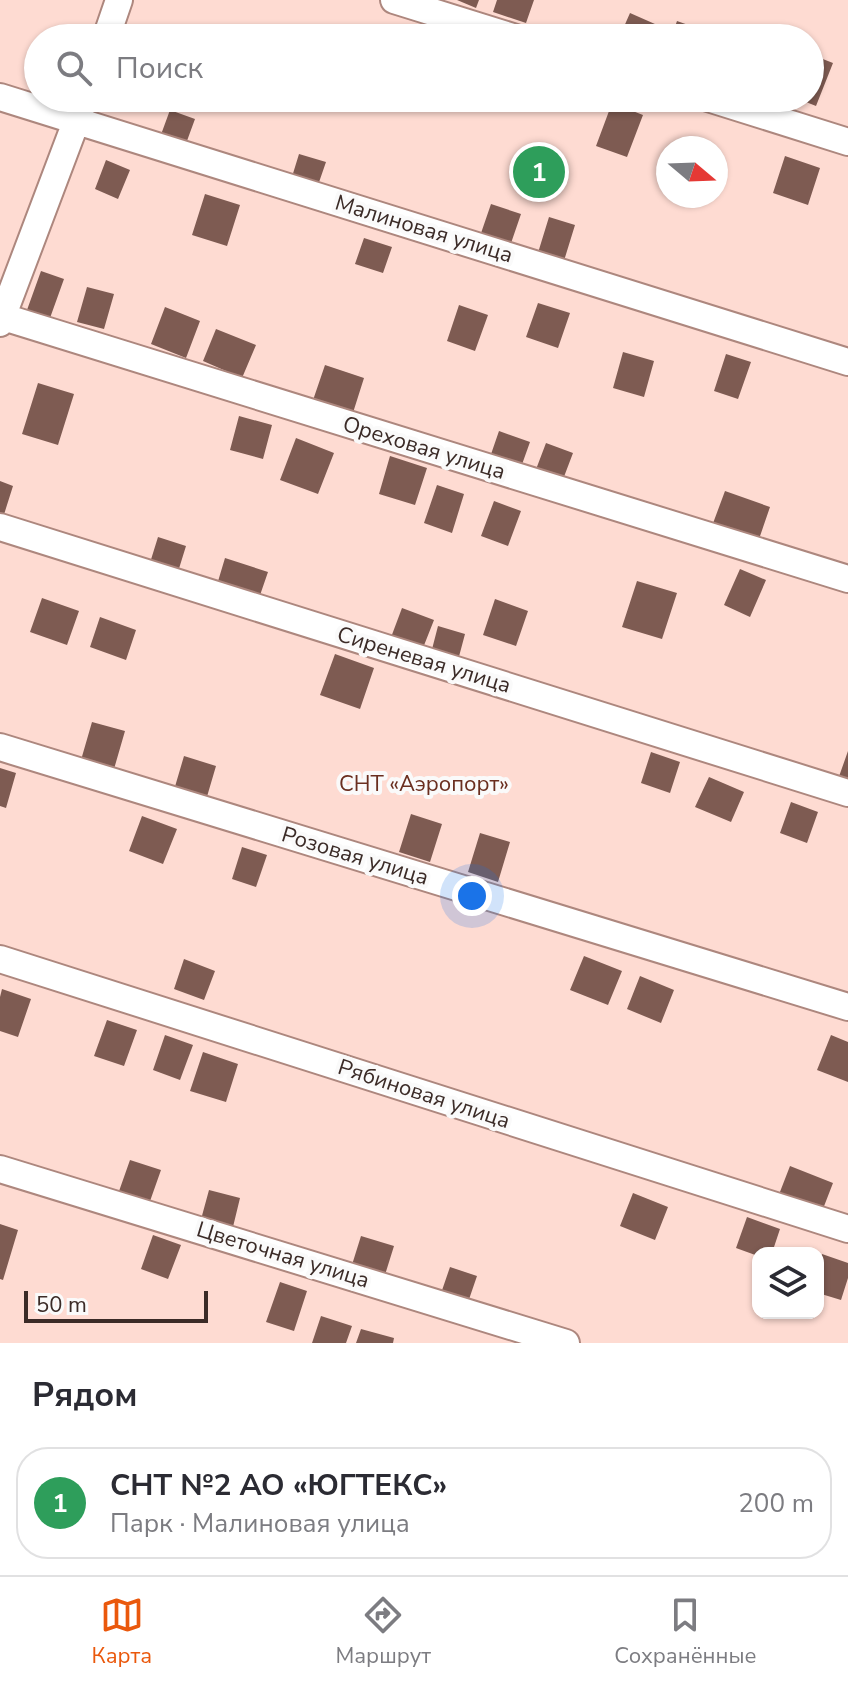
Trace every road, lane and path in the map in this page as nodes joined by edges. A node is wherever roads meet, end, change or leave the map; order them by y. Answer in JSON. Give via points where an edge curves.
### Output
{"nodes":[{"id":1,"x":119,"y":0,"type":"edge"},
{"id":2,"x":394,"y":0,"type":"edge"},
{"id":3,"x":111,"y":24,"type":"edge"},
{"id":4,"x":471,"y":24,"type":"edge"},
{"id":5,"x":0,"y":97,"type":"edge"},
{"id":6,"x":24,"y":101,"type":"edge"},
{"id":7,"x":80,"y":112,"type":"edge"},
{"id":8,"x":87,"y":112,"type":"edge"},
{"id":9,"x":753,"y":112,"type":"edge"},
{"id":10,"x":848,"y":142,"type":"edge"},
{"id":11,"x":1,"y":319,"type":"edge"},
{"id":12,"x":848,"y":362,"type":"edge"},
{"id":13,"x":0,"y":527,"type":"edge"},
{"id":14,"x":848,"y":579,"type":"edge"},
{"id":15,"x":0,"y":747,"type":"edge"},
{"id":16,"x":848,"y":793,"type":"edge"},
{"id":17,"x":0,"y":959,"type":"edge"},
{"id":18,"x":848,"y":1007,"type":"edge"},
{"id":19,"x":0,"y":1169,"type":"edge"},
{"id":20,"x":848,"y":1229,"type":"edge"},
{"id":21,"x":566,"y":1343,"type":"edge"}],
"edges":[{"from":1,"to":3,"type":"street"},
{"from":2,"to":4,"type":"street"},
{"from":5,"to":6,"type":"street","name":"Малиновая улица"},
{"from":7,"to":11,"type":"street"},
{"from":8,"to":12,"type":"street","name":"Малиновая улица"},
{"from":9,"to":10,"type":"street"},
{"from":11,"to":14,"type":"street","name":"Ореховая улица"},
{"from":13,"to":16,"type":"street","name":"Сиреневая улица"},
{"from":15,"to":18,"type":"street","name":"Розовая улица"},
{"from":17,"to":20,"type":"street","name":"Рябиновая улица"},
{"from":19,"to":21,"type":"street","name":"Цветочная улица"}]}
